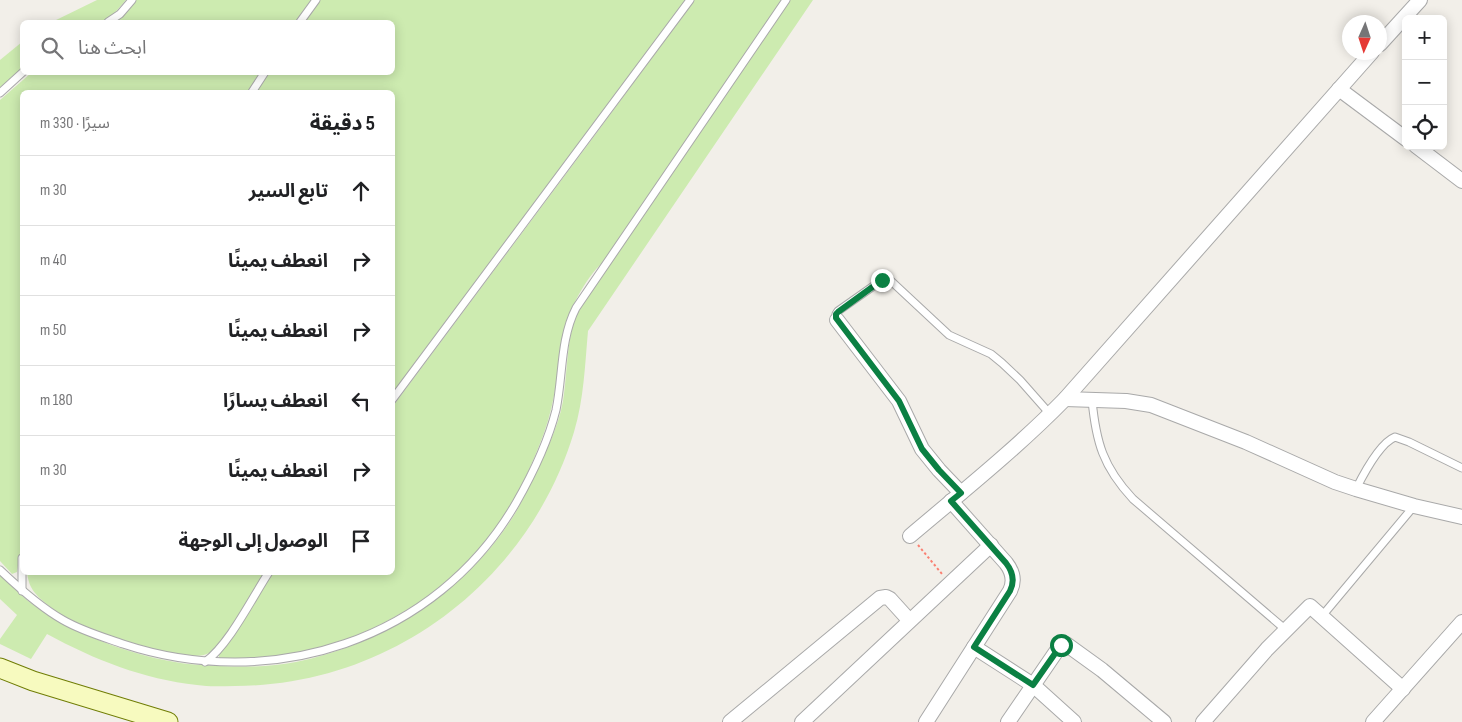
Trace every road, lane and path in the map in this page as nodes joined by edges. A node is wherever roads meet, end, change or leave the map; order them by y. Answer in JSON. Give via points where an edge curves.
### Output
{"nodes":[{"id":1,"x":132,"y":0,"type":"edge"},
{"id":2,"x":316,"y":0,"type":"edge"},
{"id":3,"x":690,"y":0,"type":"edge"},
{"id":4,"x":786,"y":0,"type":"edge"},
{"id":5,"x":1420,"y":0,"type":"edge"},
{"id":6,"x":111,"y":20,"type":"edge"},
{"id":7,"x":301,"y":20,"type":"edge"},
{"id":8,"x":1387,"y":36,"type":"edge"},
{"id":9,"x":1365,"y":60,"type":"edge"},
{"id":10,"x":20,"y":75,"type":"edge"},
{"id":11,"x":263,"y":75,"type":"edge"},
{"id":12,"x":1339,"y":89,"type":"junction"},
{"id":13,"x":253,"y":90,"type":"edge"},
{"id":14,"x":0,"y":93,"type":"edge"},
{"id":15,"x":1402,"y":136,"type":"edge"},
{"id":16,"x":1421,"y":150,"type":"edge"},
{"id":17,"x":1462,"y":181,"type":"edge"},
{"id":18,"x":838,"y":320,"type":"joint"},
{"id":19,"x":395,"y":396,"type":"edge"},
{"id":20,"x":1065,"y":399,"type":"junction"},
{"id":21,"x":1092,"y":400,"type":"junction"},
{"id":22,"x":1050,"y":414,"type":"junction"},
{"id":23,"x":1462,"y":468,"type":"edge"},
{"id":24,"x":1356,"y":489,"type":"junction"},
{"id":25,"x":956,"y":497,"type":"junction"},
{"id":26,"x":1414,"y":506,"type":"junction"},
{"id":27,"x":1462,"y":517,"type":"edge"},
{"id":28,"x":910,"y":536,"type":"joint"},
{"id":29,"x":991,"y":544,"type":"junction"},
{"id":30,"x":0,"y":570,"type":"edge"},
{"id":31,"x":22,"y":575,"type":"edge"},
{"id":32,"x":267,"y":575,"type":"edge"},
{"id":33,"x":944,"y":576,"type":"dead end"},
{"id":34,"x":22,"y":591,"type":"junction"},
{"id":35,"x":1322,"y":616,"type":"junction"},
{"id":36,"x":909,"y":620,"type":"junction"},
{"id":37,"x":1462,"y":622,"type":"edge"},
{"id":38,"x":1286,"y":630,"type":"junction"},
{"id":39,"x":974,"y":647,"type":"junction"},
{"id":40,"x":205,"y":662,"type":"junction"},
{"id":41,"x":0,"y":668,"type":"edge"},
{"id":42,"x":1033,"y":685,"type":"junction"},
{"id":43,"x":1403,"y":689,"type":"junction"},
{"id":44,"x":168,"y":722,"type":"edge"},
{"id":45,"x":730,"y":722,"type":"edge"},
{"id":46,"x":802,"y":722,"type":"edge"},
{"id":47,"x":926,"y":722,"type":"edge"},
{"id":48,"x":1008,"y":722,"type":"edge"},
{"id":49,"x":1074,"y":722,"type":"edge"},
{"id":50,"x":1164,"y":722,"type":"edge"},
{"id":51,"x":1203,"y":722,"type":"edge"},
{"id":52,"x":1373,"y":722,"type":"edge"}],
"edges":[{"from":1,"to":6,"type":"lane"},
{"from":2,"to":7,"type":"lane"},
{"from":3,"to":19,"type":"lane"},
{"from":4,"to":40,"type":"lane","via":[[576,308],[567,331],[558,399],[539,457],[515,504],[481,553],[426,602],[351,642],[293,658],[261,662]]},
{"from":5,"to":8,"type":"street"},
{"from":9,"to":12,"type":"street"},
{"from":10,"to":14,"type":"lane"},
{"from":11,"to":13,"type":"lane"},
{"from":12,"to":15,"type":"street"},
{"from":12,"to":20,"type":"street"},
{"from":16,"to":17,"type":"street"},
{"from":18,"to":22,"type":"lane","via":[[838,312],[885,278],[890,280],[955,339],[991,354],[1002,363]]},
{"from":18,"to":25,"type":"street","via":[[899,401],[922,449]]},
{"from":20,"to":21,"type":"street"},
{"from":20,"to":22,"type":"street"},
{"from":21,"to":24,"type":"street","via":[[1134,402],[1157,407]]},
{"from":21,"to":38,"type":"lane","via":[[1100,446],[1122,488]]},
{"from":22,"to":25,"type":"street"},
{"from":23,"to":24,"type":"lane","via":[[1395,437],[1389,440],[1365,471]]},
{"from":24,"to":26,"type":"street"},
{"from":25,"to":28,"type":"street"},
{"from":25,"to":29,"type":"street"},
{"from":26,"to":27,"type":"street"},
{"from":26,"to":35,"type":"lane"},
{"from":28,"to":33,"type":"path"},
{"from":29,"to":36,"type":"street"},
{"from":29,"to":39,"type":"street","via":[[1010,568],[1013,582]]},
{"from":30,"to":34,"type":"lane"},
{"from":31,"to":34,"type":"lane"},
{"from":32,"to":40,"type":"lane","via":[[225,642]]},
{"from":34,"to":40,"type":"lane","via":[[62,620],[102,637],[160,655]]},
{"from":35,"to":38,"type":"street","via":[[1310,606]]},
{"from":35,"to":43,"type":"street"},
{"from":36,"to":45,"type":"street","via":[[890,599],[880,598]]},
{"from":36,"to":46,"type":"street"},
{"from":37,"to":43,"type":"street"},
{"from":38,"to":51,"type":"street"},
{"from":39,"to":42,"type":"street"},
{"from":39,"to":47,"type":"street"},
{"from":41,"to":44,"type":"street"},
{"from":42,"to":48,"type":"street"},
{"from":42,"to":49,"type":"street"},
{"from":42,"to":50,"type":"street","via":[[1060,646],[1066,644]]},
{"from":43,"to":52,"type":"street"}]}
